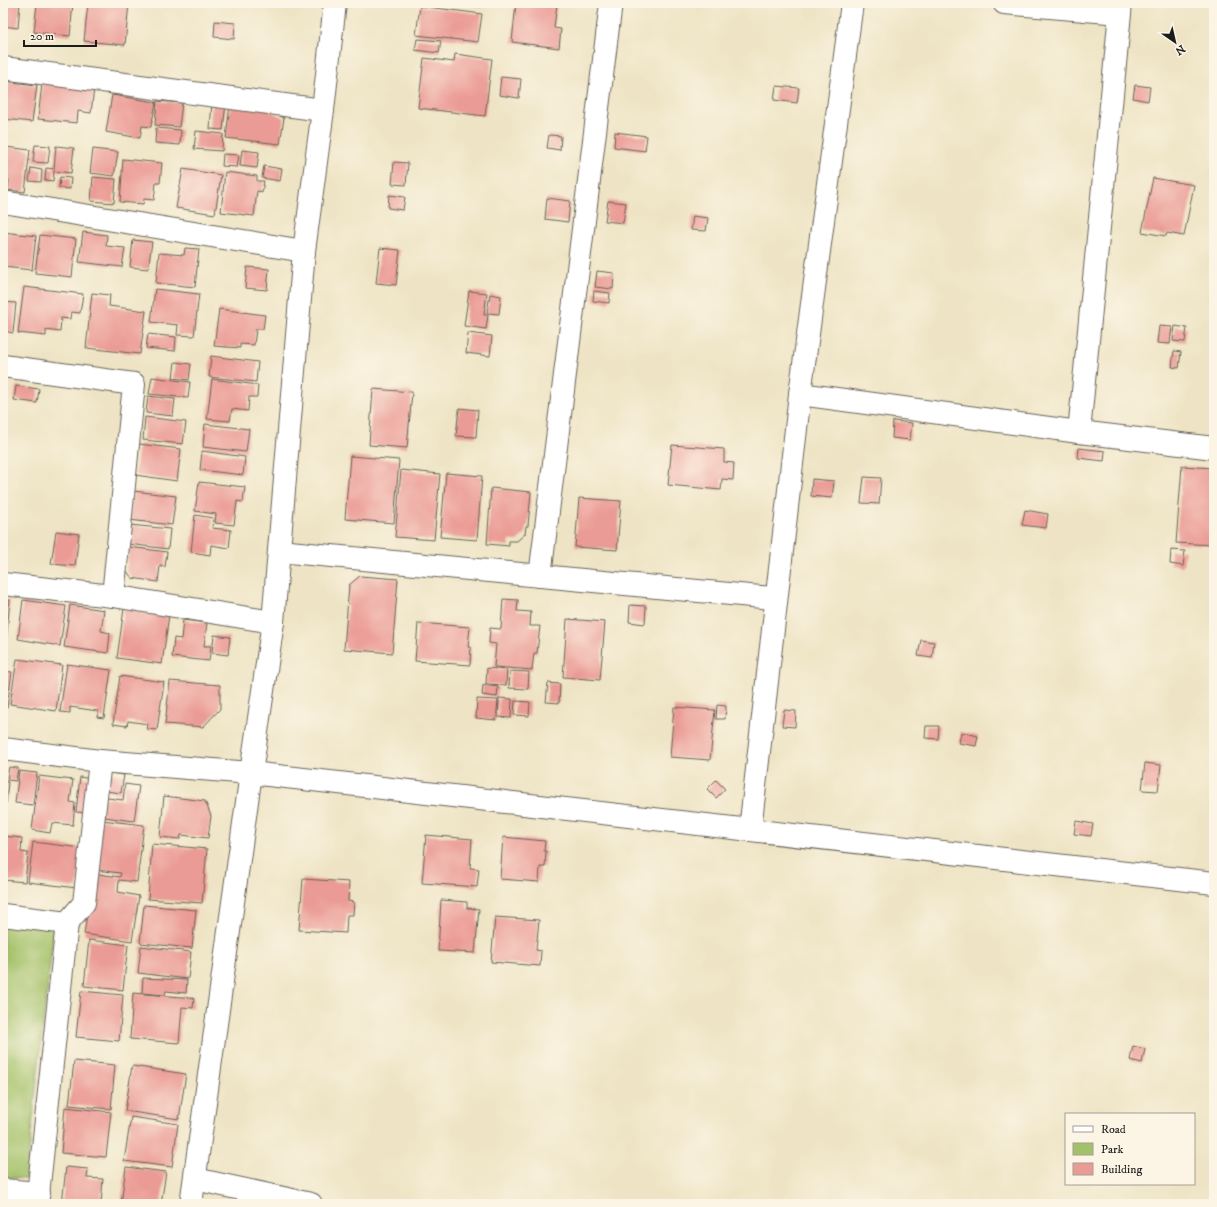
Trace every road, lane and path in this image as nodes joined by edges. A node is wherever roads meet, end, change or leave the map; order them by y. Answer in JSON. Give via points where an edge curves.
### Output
{"nodes":[{"id":1,"x":335,"y":3,"type":"edge"},
{"id":2,"x":611,"y":3,"type":"edge"},
{"id":3,"x":852,"y":3,"type":"edge"},
{"id":4,"x":1004,"y":3,"type":"edge"},
{"id":5,"x":1120,"y":8,"type":"edge"},
{"id":6,"x":3,"y":68,"type":"edge"},
{"id":7,"x":323,"y":110,"type":"junction"},
{"id":8,"x":3,"y":202,"type":"edge"},
{"id":9,"x":304,"y":251,"type":"junction"},
{"id":10,"x":3,"y":366,"type":"edge"},
{"id":11,"x":800,"y":394,"type":"junction"},
{"id":12,"x":1079,"y":432,"type":"junction"},
{"id":13,"x":1214,"y":448,"type":"edge"},
{"id":14,"x":279,"y":551,"type":"junction"},
{"id":15,"x":540,"y":576,"type":"junction"},
{"id":16,"x":3,"y":584,"type":"edge"},
{"id":17,"x":113,"y":596,"type":"junction"},
{"id":18,"x":772,"y":598,"type":"dead end"},
{"id":19,"x":273,"y":622,"type":"junction"},
{"id":20,"x":3,"y":749,"type":"edge"},
{"id":21,"x":100,"y":761,"type":"junction"},
{"id":22,"x":251,"y":773,"type":"junction"},
{"id":23,"x":750,"y":830,"type":"junction"},
{"id":24,"x":1214,"y":883,"type":"edge"},
{"id":25,"x":3,"y":914,"type":"edge"},
{"id":26,"x":67,"y":923,"type":"junction"},
{"id":27,"x":195,"y":1179,"type":"junction"},
{"id":28,"x":3,"y":1190,"type":"edge"},
{"id":29,"x":38,"y":1198,"type":"edge"},
{"id":30,"x":191,"y":1204,"type":"edge"},
{"id":31,"x":311,"y":1204,"type":"edge"}],
"edges":[{"from":1,"to":7,"type":"street"},
{"from":2,"to":15,"type":"street"},
{"from":3,"to":11,"type":"street"},
{"from":4,"to":5,"type":"street"},
{"from":5,"to":12,"type":"street"},
{"from":6,"to":7,"type":"street"},
{"from":7,"to":9,"type":"street"},
{"from":8,"to":9,"type":"street"},
{"from":9,"to":14,"type":"street"},
{"from":10,"to":17,"type":"street","via":[[134,384]]},
{"from":11,"to":12,"type":"street"},
{"from":11,"to":23,"type":"street"},
{"from":12,"to":13,"type":"street"},
{"from":14,"to":15,"type":"street"},
{"from":14,"to":19,"type":"street"},
{"from":15,"to":18,"type":"street"},
{"from":16,"to":17,"type":"street"},
{"from":17,"to":19,"type":"street"},
{"from":19,"to":22,"type":"street"},
{"from":20,"to":21,"type":"street"},
{"from":21,"to":22,"type":"street"},
{"from":21,"to":26,"type":"street","via":[[84,903]]},
{"from":22,"to":23,"type":"street"},
{"from":22,"to":27,"type":"street"},
{"from":23,"to":24,"type":"street"},
{"from":25,"to":26,"type":"street"},
{"from":26,"to":29,"type":"street"},
{"from":27,"to":30,"type":"street"},
{"from":27,"to":31,"type":"street"},
{"from":28,"to":29,"type":"street"}]}
